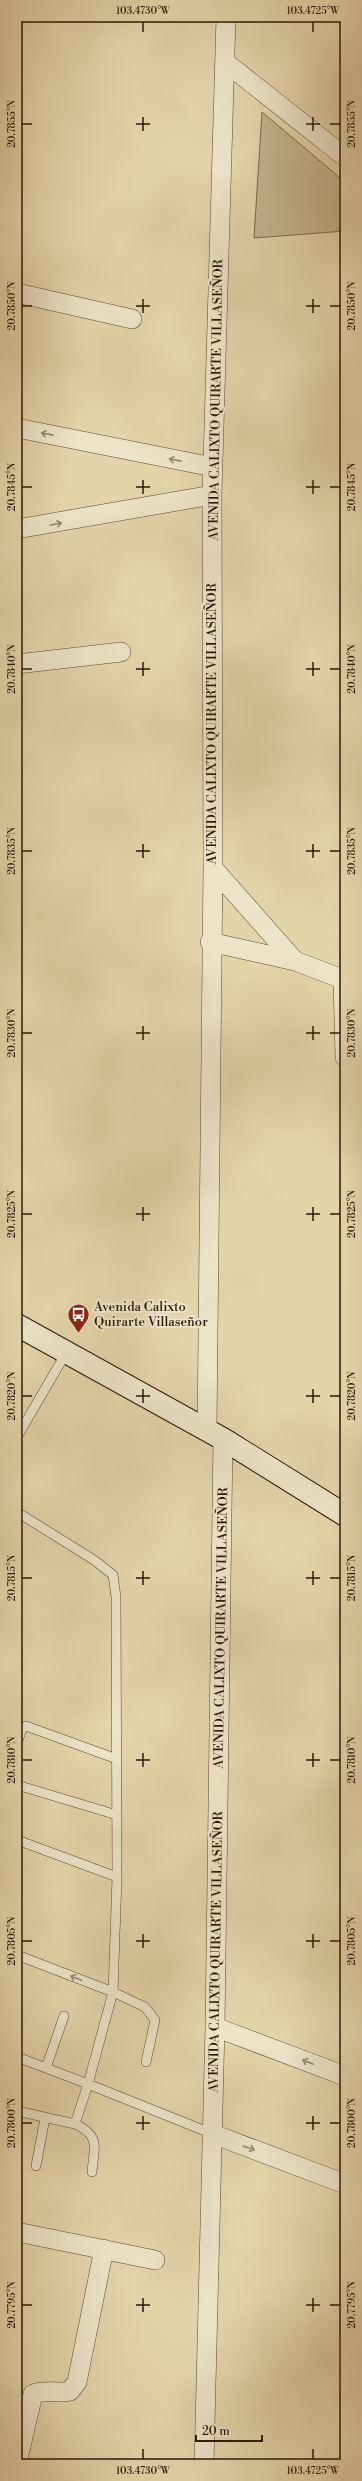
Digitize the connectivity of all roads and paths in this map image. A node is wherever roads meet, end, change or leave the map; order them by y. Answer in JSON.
{"nodes":[{"id":1,"x":226,"y":17,"type":"edge"},
{"id":2,"x":225,"y":62,"type":"junction"},
{"id":3,"x":345,"y":157,"type":"edge"},
{"id":4,"x":17,"y":293,"type":"edge"},
{"id":5,"x":132,"y":319,"type":"dead end"},
{"id":6,"x":17,"y":428,"type":"edge"},
{"id":7,"x":213,"y":467,"type":"junction"},
{"id":8,"x":212,"y":495,"type":"junction"},
{"id":9,"x":17,"y":529,"type":"edge"},
{"id":10,"x":121,"y":652,"type":"dead end"},
{"id":11,"x":17,"y":664,"type":"edge"},
{"id":12,"x":213,"y":868,"type":"junction"},
{"id":13,"x":210,"y":942,"type":"junction"},
{"id":14,"x":295,"y":961,"type":"junction"},
{"id":15,"x":344,"y":980,"type":"edge"},
{"id":16,"x":345,"y":1057,"type":"edge"},
{"id":17,"x":17,"y":1326,"type":"edge"},
{"id":18,"x":66,"y":1353,"type":"junction"},
{"id":19,"x":215,"y":1435,"type":"junction"},
{"id":20,"x":17,"y":1438,"type":"edge"},
{"id":21,"x":17,"y":1512,"type":"edge"},
{"id":22,"x":345,"y":1515,"type":"edge"},
{"id":23,"x":17,"y":1743,"type":"edge"},
{"id":24,"x":117,"y":1759,"type":"junction"},
{"id":25,"x":17,"y":1785,"type":"edge"},
{"id":26,"x":117,"y":1815,"type":"junction"},
{"id":27,"x":17,"y":1840,"type":"edge"},
{"id":28,"x":117,"y":1877,"type":"junction"},
{"id":29,"x":17,"y":1955,"type":"edge"},
{"id":30,"x":113,"y":1992,"type":"junction"},
{"id":31,"x":64,"y":2016,"type":"dead end"},
{"id":32,"x":215,"y":2027,"type":"junction"},
{"id":33,"x":17,"y":2057,"type":"edge"},
{"id":34,"x":146,"y":2062,"type":"dead end"},
{"id":35,"x":46,"y":2068,"type":"junction"},
{"id":36,"x":345,"y":2076,"type":"edge"},
{"id":37,"x":88,"y":2084,"type":"junction"},
{"id":38,"x":17,"y":2111,"type":"edge"},
{"id":39,"x":45,"y":2118,"type":"junction"},
{"id":40,"x":75,"y":2124,"type":"junction"},
{"id":41,"x":213,"y":2134,"type":"junction"},
{"id":42,"x":36,"y":2166,"type":"dead end"},
{"id":43,"x":92,"y":2172,"type":"dead end"},
{"id":44,"x":345,"y":2184,"type":"edge"},
{"id":45,"x":17,"y":2232,"type":"edge"},
{"id":46,"x":104,"y":2250,"type":"junction"},
{"id":47,"x":155,"y":2260,"type":"dead end"},
{"id":48,"x":17,"y":2463,"type":"edge"},
{"id":49,"x":204,"y":2464,"type":"edge"}],
"edges":[{"from":1,"to":2,"type":"street","name":"AVENIDA CALIXTO QUIRARTE VILLASEÑOR"},
{"from":2,"to":3,"type":"street"},
{"from":2,"to":7,"type":"street","name":"AVENIDA CALIXTO QUIRARTE VILLASEÑOR"},
{"from":4,"to":5,"type":"street"},
{"from":7,"to":6,"type":"street","one_way":true},
{"from":7,"to":8,"type":"street","name":"AVENIDA CALIXTO QUIRARTE VILLASEÑOR"},
{"from":9,"to":8,"type":"street","one_way":true},
{"from":8,"to":12,"type":"street","name":"AVENIDA CALIXTO QUIRARTE VILLASEÑOR"},
{"from":10,"to":11,"type":"street"},
{"from":12,"to":13,"type":"street","name":"AVENIDA CALIXTO QUIRARTE VILLASEÑOR"},
{"from":12,"to":14,"type":"street"},
{"from":13,"to":14,"type":"street"},
{"from":13,"to":19,"type":"street","name":"AVENIDA CALIXTO QUIRARTE VILLASEÑOR"},
{"from":14,"to":15,"type":"street"},
{"from":15,"to":16,"type":"street"},
{"from":17,"to":18,"type":"street"},
{"from":18,"to":19,"type":"street"},
{"from":18,"to":20,"type":"lane"},
{"from":19,"to":22,"type":"street"},
{"from":19,"to":32,"type":"street","name":"AVENIDA CALIXTO QUIRARTE VILLASEÑOR"},
{"from":21,"to":24,"type":"lane"},
{"from":23,"to":24,"type":"lane"},
{"from":24,"to":26,"type":"lane"},
{"from":25,"to":26,"type":"lane"},
{"from":26,"to":28,"type":"lane"},
{"from":27,"to":28,"type":"lane"},
{"from":28,"to":30,"type":"lane"},
{"from":30,"to":29,"type":"lane","one_way":true},
{"from":30,"to":34,"type":"lane"},
{"from":30,"to":37,"type":"lane"},
{"from":31,"to":35,"type":"lane"},
{"from":36,"to":32,"type":"street","one_way":true},
{"from":32,"to":41,"type":"street","name":"AVENIDA CALIXTO QUIRARTE VILLASEÑOR"},
{"from":33,"to":35,"type":"lane"},
{"from":35,"to":37,"type":"lane"},
{"from":37,"to":40,"type":"lane"},
{"from":37,"to":41,"type":"lane"},
{"from":38,"to":39,"type":"lane"},
{"from":39,"to":40,"type":"lane"},
{"from":39,"to":42,"type":"lane"},
{"from":40,"to":43,"type":"lane"},
{"from":41,"to":44,"type":"street","one_way":true},
{"from":41,"to":49,"type":"street","name":"AVENIDA CALIXTO QUIRARTE VILLASEÑOR"},
{"from":45,"to":46,"type":"street"},
{"from":46,"to":47,"type":"street"},
{"from":46,"to":48,"type":"street"}]}
